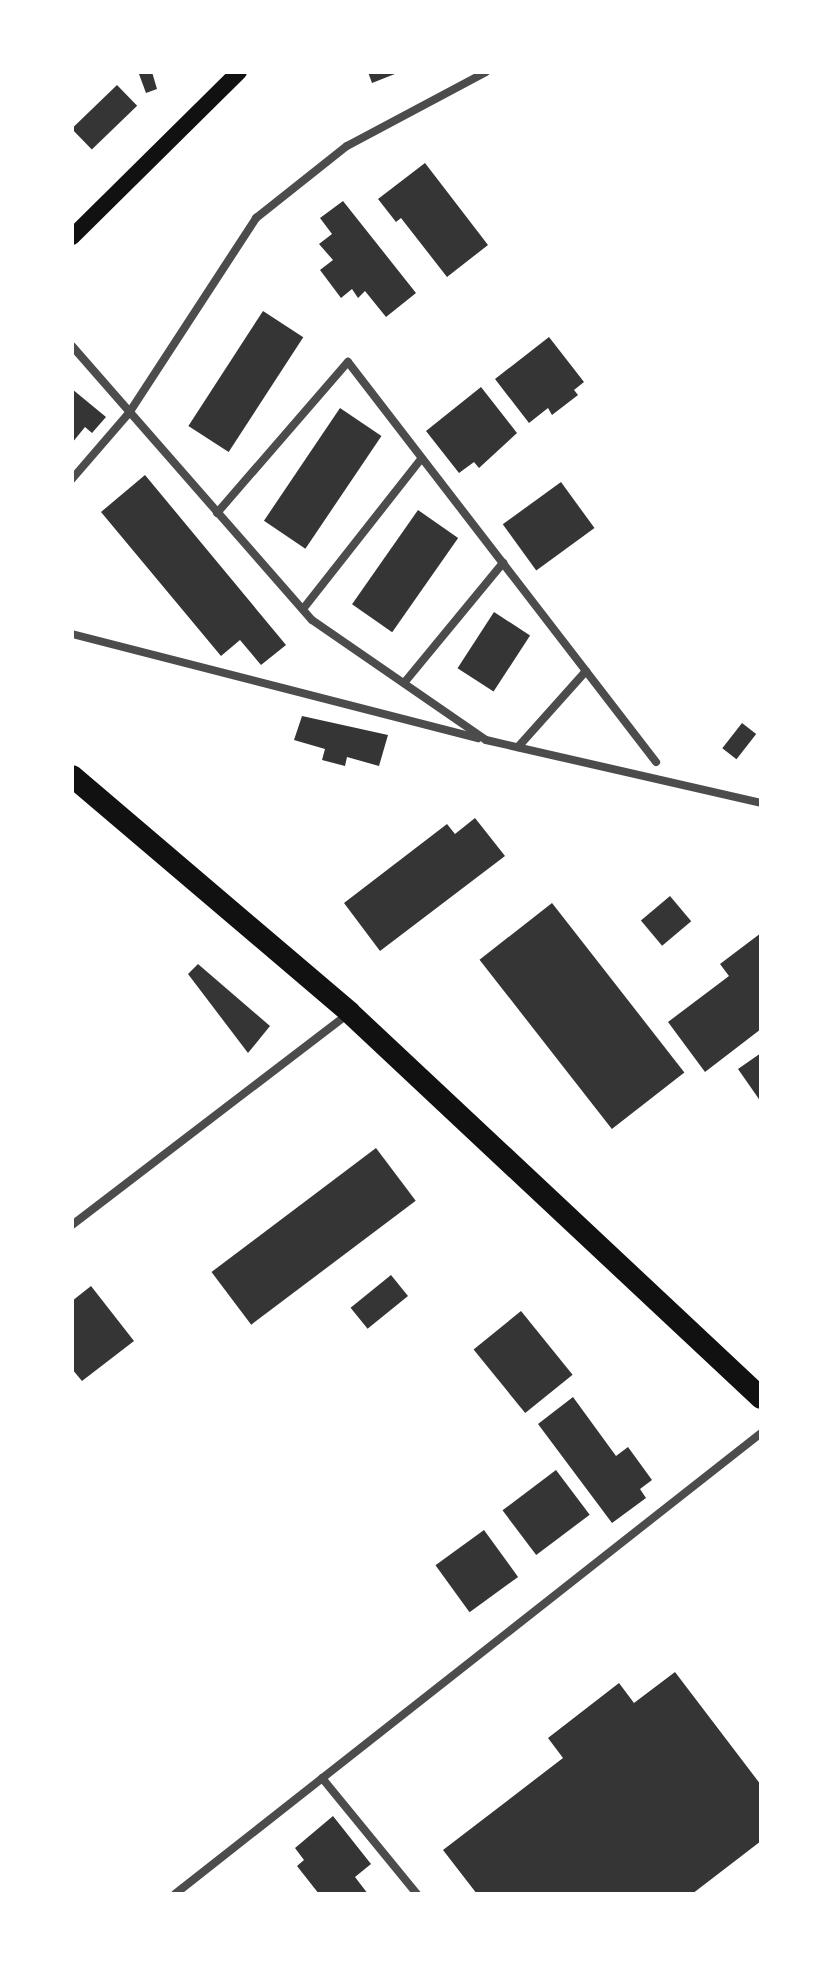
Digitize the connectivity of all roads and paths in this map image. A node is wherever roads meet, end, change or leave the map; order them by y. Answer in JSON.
{"nodes":[{"id":1,"x":239,"y":72,"type":"edge"},
{"id":2,"x":486,"y":72,"type":"edge"},
{"id":3,"x":72,"y":237,"type":"edge"},
{"id":4,"x":72,"y":346,"type":"edge"},
{"id":5,"x":129,"y":413,"type":"junction"},
{"id":6,"x":422,"y":458,"type":"junction"},
{"id":7,"x":72,"y":479,"type":"edge"},
{"id":8,"x":217,"y":513,"type":"junction"},
{"id":9,"x":503,"y":563,"type":"junction"},
{"id":10,"x":303,"y":609,"type":"junction"},
{"id":11,"x":72,"y":634,"type":"edge"},
{"id":12,"x":586,"y":671,"type":"junction"},
{"id":13,"x":404,"y":683,"type":"junction"},
{"id":14,"x":486,"y":740,"type":"junction"},
{"id":15,"x":518,"y":747,"type":"junction"},
{"id":16,"x":656,"y":762,"type":"dead end"},
{"id":17,"x":72,"y":776,"type":"edge"},
{"id":18,"x":761,"y":803,"type":"edge"},
{"id":19,"x":349,"y":1012,"type":"junction"},
{"id":20,"x":72,"y":1225,"type":"edge"},
{"id":21,"x":761,"y":1398,"type":"edge"},
{"id":22,"x":761,"y":1433,"type":"edge"},
{"id":23,"x":322,"y":1778,"type":"junction"},
{"id":24,"x":179,"y":1893,"type":"edge"},
{"id":25,"x":417,"y":1894,"type":"edge"}],
"edges":[{"from":1,"to":3,"type":"main road"},
{"from":2,"to":5,"type":"street"},
{"from":4,"to":5,"type":"street"},
{"from":5,"to":7,"type":"street"},
{"from":5,"to":8,"type":"street"},
{"from":6,"to":8,"type":"street"},
{"from":6,"to":9,"type":"street"},
{"from":6,"to":10,"type":"street"},
{"from":8,"to":10,"type":"street"},
{"from":9,"to":12,"type":"street"},
{"from":9,"to":13,"type":"street"},
{"from":10,"to":13,"type":"street"},
{"from":11,"to":14,"type":"street"},
{"from":12,"to":15,"type":"street"},
{"from":12,"to":16,"type":"street"},
{"from":13,"to":14,"type":"street"},
{"from":14,"to":15,"type":"street"},
{"from":15,"to":18,"type":"street"},
{"from":17,"to":19,"type":"highway"},
{"from":19,"to":20,"type":"street"},
{"from":19,"to":21,"type":"highway"},
{"from":22,"to":23,"type":"street"},
{"from":23,"to":24,"type":"street"},
{"from":23,"to":25,"type":"street"}]}
